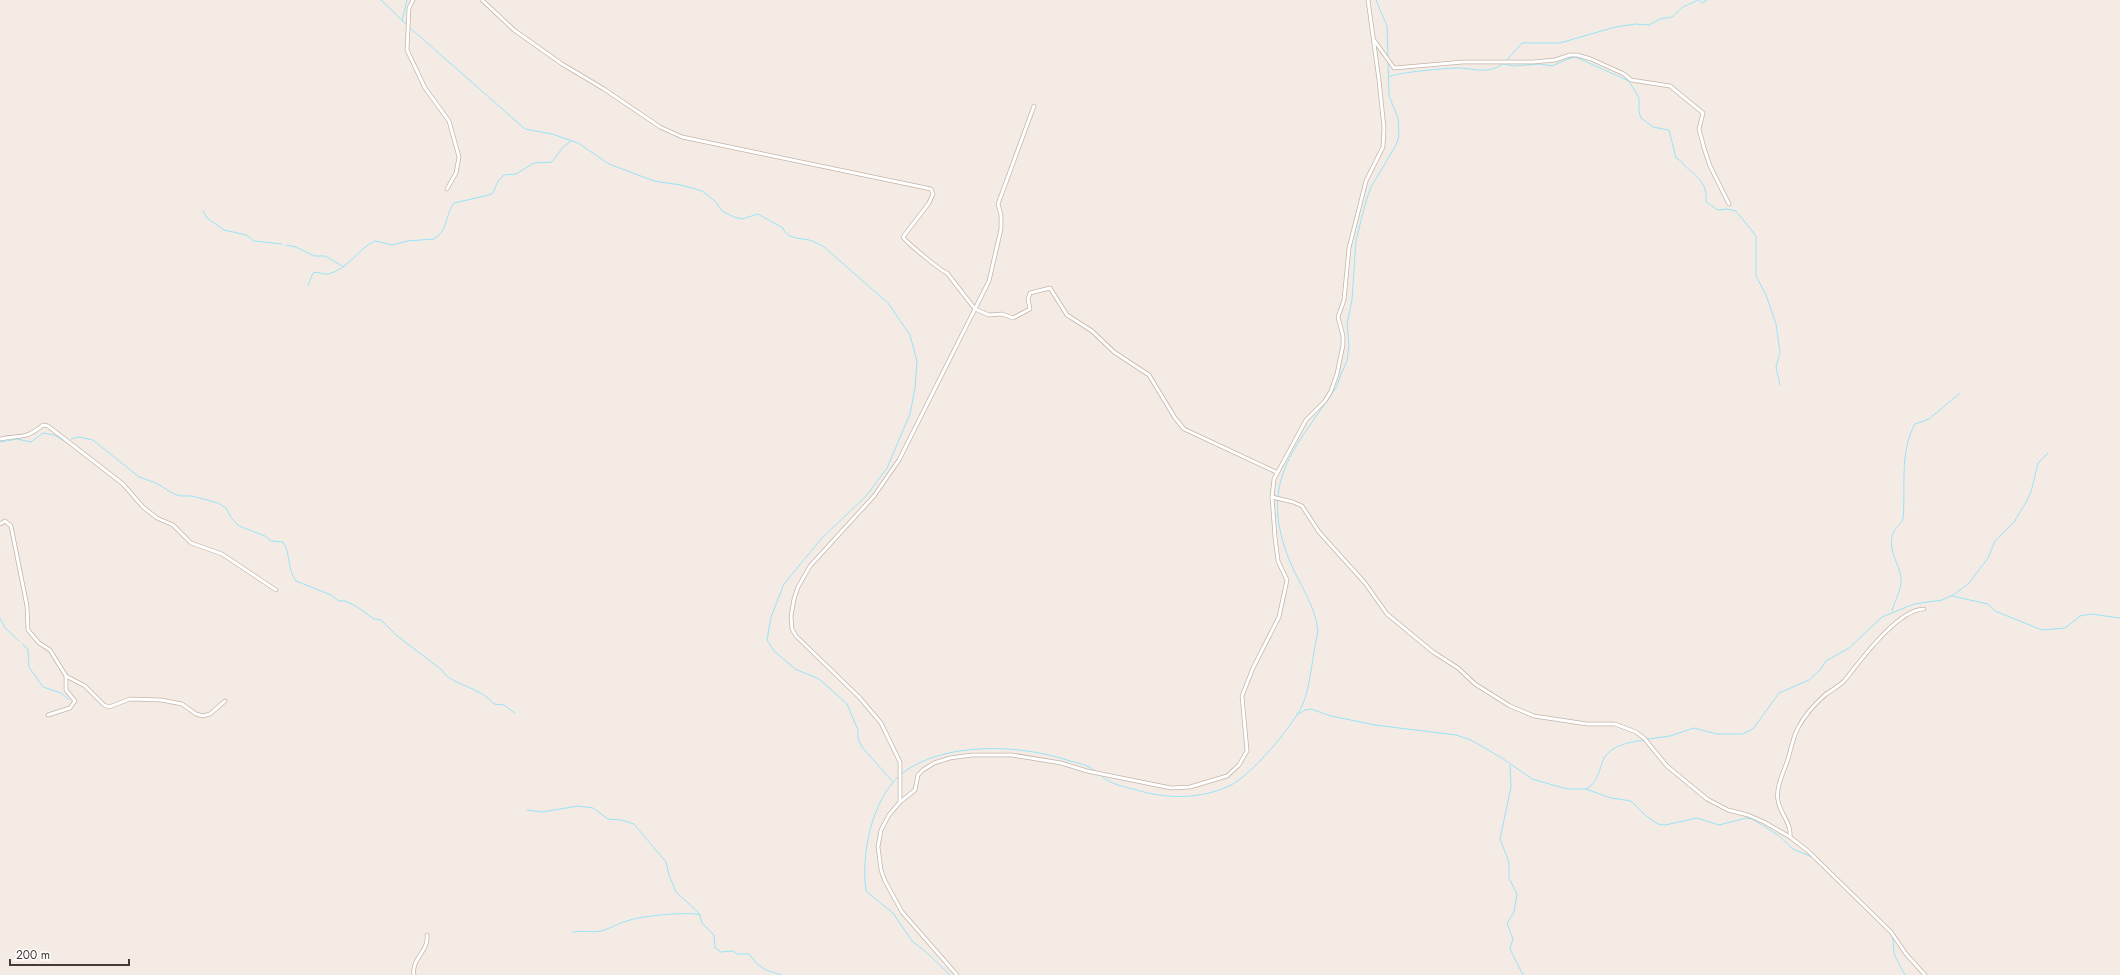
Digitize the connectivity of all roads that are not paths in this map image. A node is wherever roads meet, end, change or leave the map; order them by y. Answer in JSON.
{"nodes":[{"id":1,"x":414,"y":0,"type":"edge"},
{"id":2,"x":482,"y":0,"type":"edge"},
{"id":3,"x":1368,"y":0,"type":"edge"},
{"id":4,"x":1374,"y":40,"type":"junction"},
{"id":5,"x":1034,"y":106,"type":"dead end"},
{"id":6,"x":447,"y":189,"type":"dead end"},
{"id":7,"x":1729,"y":204,"type":"dead end"},
{"id":8,"x":975,"y":309,"type":"junction"},
{"id":9,"x":0,"y":438,"type":"edge"},
{"id":10,"x":1276,"y":472,"type":"junction"},
{"id":11,"x":1272,"y":497,"type":"junction"},
{"id":12,"x":0,"y":524,"type":"edge"},
{"id":13,"x":276,"y":590,"type":"dead end"},
{"id":14,"x":1924,"y":609,"type":"dead end"},
{"id":15,"x":66,"y":676,"type":"junction"},
{"id":16,"x":225,"y":701,"type":"dead end"},
{"id":17,"x":48,"y":715,"type":"dead end"},
{"id":18,"x":900,"y":802,"type":"junction"},
{"id":19,"x":1790,"y":837,"type":"junction"},
{"id":20,"x":427,"y":935,"type":"dead end"},
{"id":21,"x":414,"y":975,"type":"edge"},
{"id":22,"x":957,"y":975,"type":"edge"},
{"id":23,"x":1925,"y":975,"type":"edge"}],
"edges":[{"from":1,"to":6,"type":"street"},
{"from":2,"to":8,"type":"street"},
{"from":3,"to":4,"type":"street"},
{"from":4,"to":7,"type":"street"},
{"from":4,"to":10,"type":"street"},
{"from":5,"to":8,"type":"street"},
{"from":8,"to":10,"type":"street"},
{"from":8,"to":18,"type":"street"},
{"from":9,"to":13,"type":"street"},
{"from":10,"to":11,"type":"street"},
{"from":11,"to":18,"type":"street"},
{"from":11,"to":19,"type":"street"},
{"from":12,"to":15,"type":"street"},
{"from":14,"to":19,"type":"street"},
{"from":15,"to":16,"type":"street"},
{"from":15,"to":17,"type":"street"},
{"from":18,"to":22,"type":"street"},
{"from":19,"to":23,"type":"street"},
{"from":20,"to":21,"type":"street"}]}
